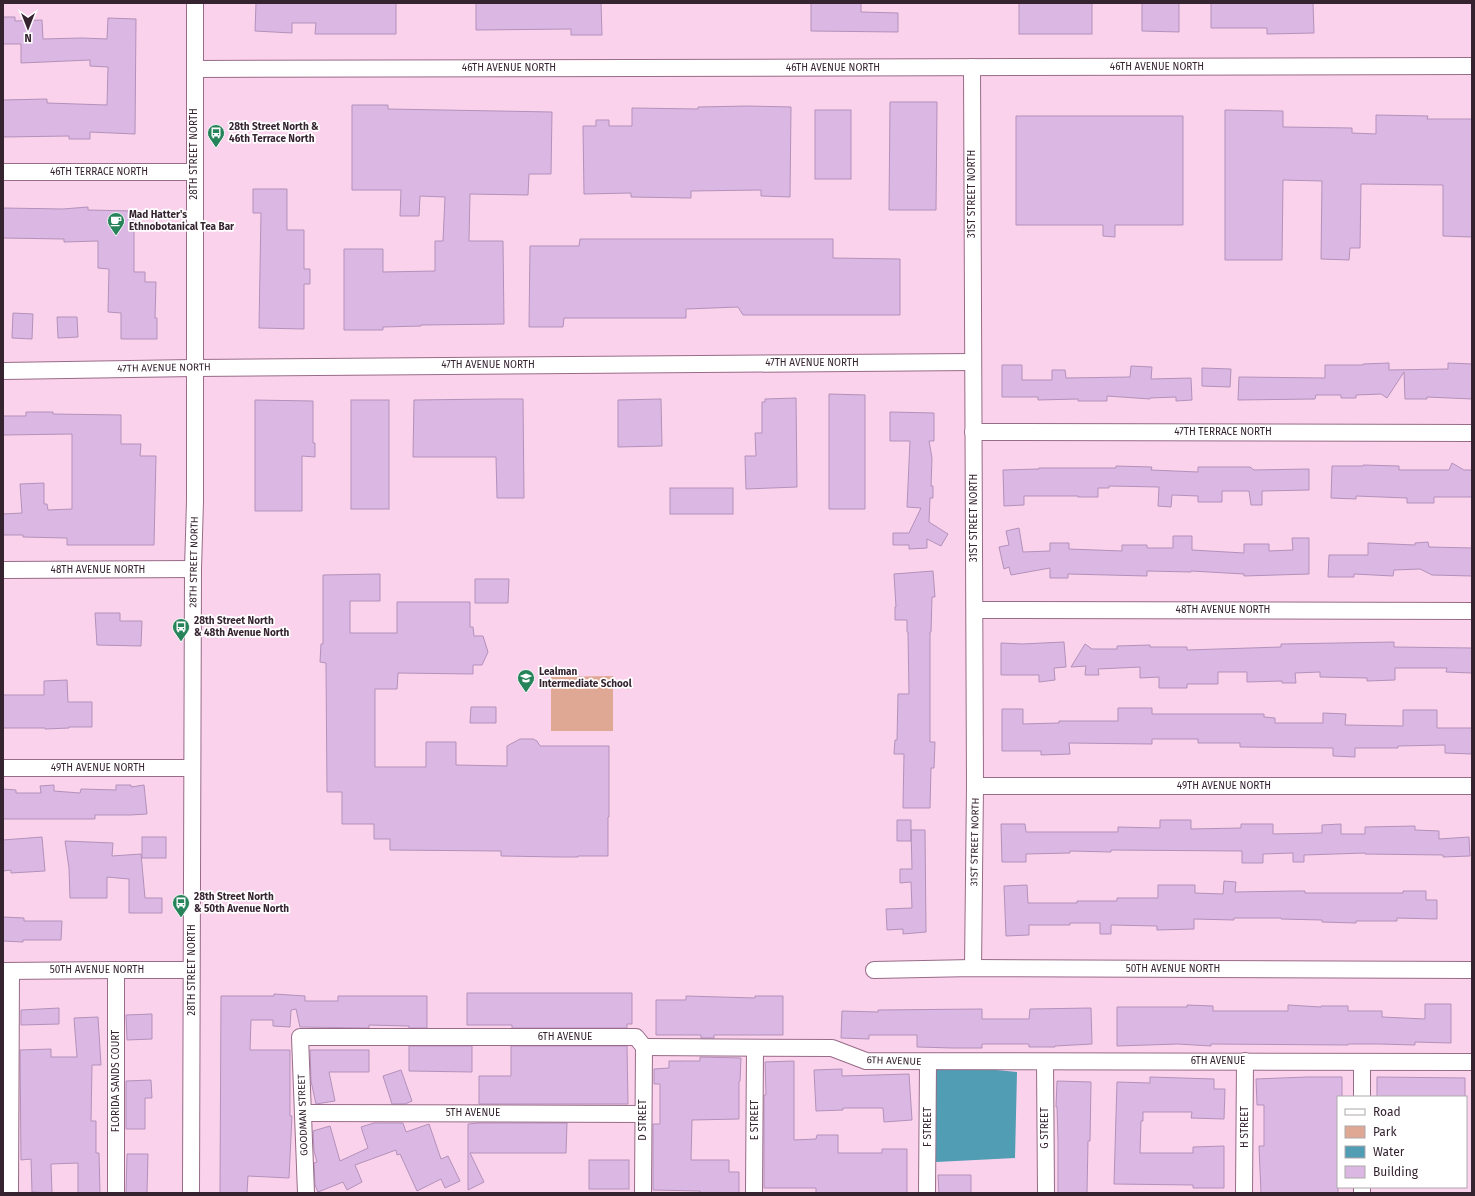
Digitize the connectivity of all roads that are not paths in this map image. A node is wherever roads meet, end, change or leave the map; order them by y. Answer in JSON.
{"nodes":[{"id":1,"x":195,"y":3,"type":"edge"},
{"id":2,"x":1472,"y":66,"type":"edge"},
{"id":3,"x":972,"y":67,"type":"junction"},
{"id":4,"x":195,"y":69,"type":"junction"},
{"id":5,"x":3,"y":172,"type":"edge"},
{"id":6,"x":194,"y":172,"type":"junction"},
{"id":7,"x":973,"y":362,"type":"junction"},
{"id":8,"x":194,"y":368,"type":"junction"},
{"id":9,"x":3,"y":371,"type":"edge"},
{"id":10,"x":974,"y":432,"type":"junction"},
{"id":11,"x":1472,"y":433,"type":"edge"},
{"id":12,"x":193,"y":569,"type":"junction"},
{"id":13,"x":3,"y":570,"type":"edge"},
{"id":14,"x":975,"y":610,"type":"junction"},
{"id":15,"x":1472,"y":611,"type":"edge"},
{"id":16,"x":3,"y":768,"type":"edge"},
{"id":17,"x":192,"y":768,"type":"junction"},
{"id":18,"x":975,"y":786,"type":"junction"},
{"id":19,"x":1472,"y":786,"type":"edge"},
{"id":20,"x":974,"y":968,"type":"junction"},
{"id":21,"x":116,"y":970,"type":"junction"},
{"id":22,"x":192,"y":970,"type":"junction"},
{"id":23,"x":874,"y":970,"type":"dead end"},
{"id":24,"x":1472,"y":970,"type":"edge"},
{"id":25,"x":7,"y":971,"type":"edge"},
{"id":26,"x":300,"y":1037,"type":"joint"},
{"id":27,"x":644,"y":1046,"type":"junction"},
{"id":28,"x":755,"y":1048,"type":"junction"},
{"id":29,"x":1245,"y":1061,"type":"junction"},
{"id":30,"x":928,"y":1062,"type":"junction"},
{"id":31,"x":1045,"y":1062,"type":"junction"},
{"id":32,"x":1362,"y":1062,"type":"junction"},
{"id":33,"x":1472,"y":1062,"type":"edge"},
{"id":34,"x":1362,"y":1096,"type":"edge"},
{"id":35,"x":303,"y":1113,"type":"junction"},
{"id":36,"x":643,"y":1114,"type":"junction"},
{"id":37,"x":10,"y":1193,"type":"edge"},
{"id":38,"x":116,"y":1193,"type":"edge"},
{"id":39,"x":191,"y":1193,"type":"edge"},
{"id":40,"x":306,"y":1193,"type":"edge"},
{"id":41,"x":643,"y":1193,"type":"edge"},
{"id":42,"x":754,"y":1193,"type":"edge"},
{"id":43,"x":927,"y":1193,"type":"edge"},
{"id":44,"x":1046,"y":1193,"type":"edge"},
{"id":45,"x":1244,"y":1193,"type":"edge"}],
"edges":[{"from":1,"to":4,"type":"street","name":"28TH STREET NORTH"},
{"from":2,"to":3,"type":"street","name":"46TH AVENUE NORTH"},
{"from":3,"to":4,"type":"street","name":"46TH AVENUE NORTH"},
{"from":3,"to":7,"type":"street","name":"31ST STREET NORTH"},
{"from":4,"to":6,"type":"street","name":"28TH STREET NORTH"},
{"from":5,"to":6,"type":"street","name":"46TH TERRACE NORTH"},
{"from":6,"to":8,"type":"street","name":"28TH STREET NORTH"},
{"from":7,"to":8,"type":"street","name":"47TH AVENUE NORTH"},
{"from":7,"to":10,"type":"street","name":"31ST STREET NORTH"},
{"from":8,"to":9,"type":"street","name":"47TH AVENUE NORTH"},
{"from":8,"to":12,"type":"street","name":"28TH STREET NORTH"},
{"from":10,"to":11,"type":"street","name":"47TH TERRACE NORTH"},
{"from":10,"to":14,"type":"street","name":"31ST STREET NORTH"},
{"from":12,"to":13,"type":"street","name":"48TH AVENUE NORTH"},
{"from":12,"to":17,"type":"street","name":"28TH STREET NORTH"},
{"from":14,"to":15,"type":"street","name":"48TH AVENUE NORTH"},
{"from":14,"to":18,"type":"street","name":"31ST STREET NORTH"},
{"from":16,"to":17,"type":"street","name":"49TH AVENUE NORTH"},
{"from":17,"to":22,"type":"street","name":"28TH STREET NORTH"},
{"from":18,"to":19,"type":"street","name":"49TH AVENUE NORTH"},
{"from":18,"to":20,"type":"street","name":"31ST STREET NORTH"},
{"from":20,"to":23,"type":"street","name":"50TH AVENUE NORTH"},
{"from":20,"to":24,"type":"street","name":"50TH AVENUE NORTH"},
{"from":21,"to":22,"type":"street","name":"50TH AVENUE NORTH"},
{"from":21,"to":25,"type":"street","name":"50TH AVENUE NORTH"},
{"from":21,"to":38,"type":"street","name":"FLORIDA SANDS COURT"},
{"from":22,"to":39,"type":"street","name":"28TH STREET NORTH"},
{"from":25,"to":37,"type":"street"},
{"from":26,"to":27,"type":"street","name":"6TH AVENUE"},
{"from":26,"to":35,"type":"street","name":"GOODMAN STREET"},
{"from":27,"to":28,"type":"street","name":"6TH AVENUE"},
{"from":27,"to":36,"type":"street","name":"D STREET"},
{"from":28,"to":30,"type":"street","name":"6TH AVENUE"},
{"from":28,"to":42,"type":"street","name":"E STREET"},
{"from":29,"to":31,"type":"street","name":"6TH AVENUE"},
{"from":29,"to":32,"type":"street","name":"6TH AVENUE"},
{"from":29,"to":45,"type":"street","name":"H STREET"},
{"from":30,"to":31,"type":"street","name":"6TH AVENUE"},
{"from":30,"to":43,"type":"street","name":"F STREET"},
{"from":31,"to":44,"type":"street","name":"G STREET"},
{"from":32,"to":33,"type":"street","name":"6TH AVENUE"},
{"from":32,"to":34,"type":"street"},
{"from":35,"to":36,"type":"street","name":"5TH AVENUE"},
{"from":35,"to":40,"type":"street","name":"GOODMAN STREET"},
{"from":36,"to":41,"type":"street","name":"D STREET"}]}
